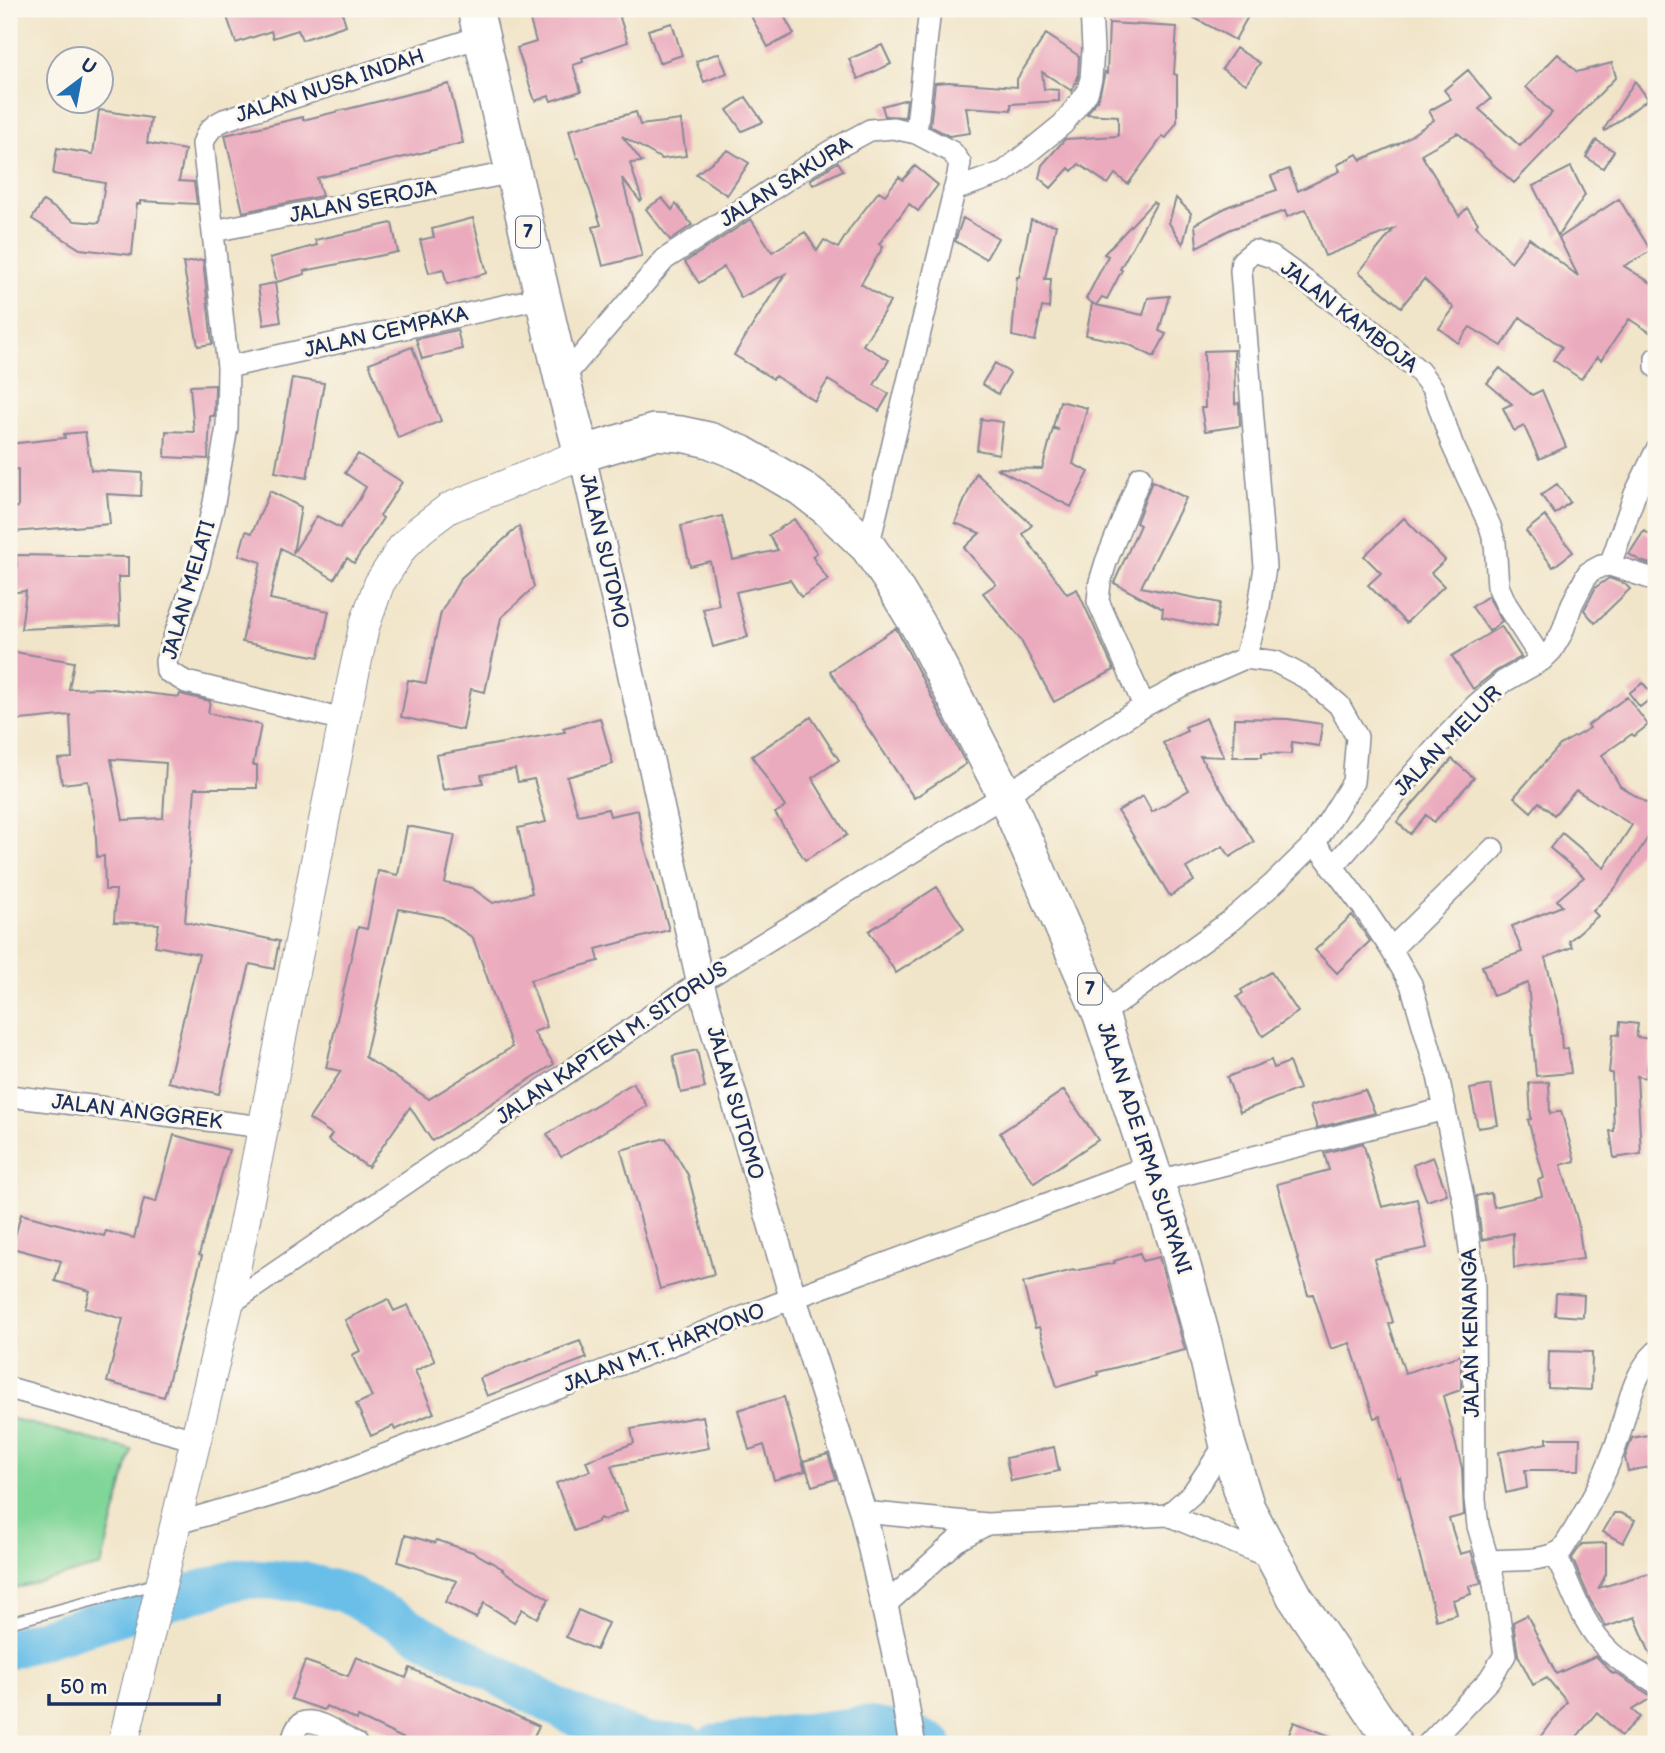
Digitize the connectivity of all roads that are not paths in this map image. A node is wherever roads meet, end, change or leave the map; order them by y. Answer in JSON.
{"nodes":[{"id":1,"x":930,"y":9,"type":"edge"},
{"id":2,"x":1091,"y":9,"type":"edge"},
{"id":3,"x":479,"y":22,"type":"edge"},
{"id":4,"x":916,"y":133,"type":"junction"},
{"id":5,"x":514,"y":172,"type":"junction"},
{"id":6,"x":954,"y":190,"type":"junction"},
{"id":7,"x":213,"y":231,"type":"junction"},
{"id":8,"x":544,"y":297,"type":"junction"},
{"id":9,"x":1656,"y":358,"type":"edge"},
{"id":10,"x":228,"y":367,"type":"junction"},
{"id":11,"x":1656,"y":367,"type":"edge"},
{"id":12,"x":562,"y":379,"type":"junction"},
{"id":13,"x":1656,"y":451,"type":"edge"},
{"id":14,"x":582,"y":454,"type":"junction"},
{"id":15,"x":1140,"y":477,"type":"dead end"},
{"id":16,"x":867,"y":547,"type":"junction"},
{"id":17,"x":1610,"y":565,"type":"junction"},
{"id":18,"x":1656,"y":580,"type":"edge"},
{"id":19,"x":1245,"y":658,"type":"junction"},
{"id":20,"x":1542,"y":660,"type":"junction"},
{"id":21,"x":1144,"y":706,"type":"junction"},
{"id":22,"x":344,"y":720,"type":"junction"},
{"id":23,"x":1005,"y":795,"type":"junction"},
{"id":24,"x":1315,"y":843,"type":"junction"},
{"id":25,"x":1493,"y":849,"type":"dead end"},
{"id":26,"x":1332,"y":868,"type":"junction"},
{"id":27,"x":1391,"y":949,"type":"junction"},
{"id":28,"x":700,"y":982,"type":"junction"},
{"id":29,"x":1101,"y":1016,"type":"junction"},
{"id":30,"x":9,"y":1096,"type":"edge"},
{"id":31,"x":1445,"y":1110,"type":"junction"},
{"id":32,"x":264,"y":1127,"type":"junction"},
{"id":33,"x":1155,"y":1173,"type":"junction"},
{"id":34,"x":793,"y":1298,"type":"junction"},
{"id":35,"x":228,"y":1305,"type":"junction"},
{"id":36,"x":1656,"y":1352,"type":"edge"},
{"id":37,"x":9,"y":1388,"type":"edge"},
{"id":38,"x":195,"y":1440,"type":"junction"},
{"id":39,"x":1227,"y":1442,"type":"junction"},
{"id":40,"x":863,"y":1512,"type":"junction"},
{"id":41,"x":1168,"y":1515,"type":"junction"},
{"id":42,"x":175,"y":1524,"type":"junction"},
{"id":43,"x":987,"y":1524,"type":"junction"},
{"id":44,"x":1556,"y":1555,"type":"junction"},
{"id":45,"x":1274,"y":1559,"type":"junction"},
{"id":46,"x":1488,"y":1561,"type":"junction"},
{"id":47,"x":161,"y":1590,"type":"junction"},
{"id":48,"x":884,"y":1606,"type":"junction"},
{"id":49,"x":9,"y":1623,"type":"edge"},
{"id":50,"x":1656,"y":1683,"type":"edge"},
{"id":51,"x":911,"y":1735,"type":"edge"},
{"id":52,"x":124,"y":1737,"type":"edge"},
{"id":53,"x":292,"y":1744,"type":"edge"},
{"id":54,"x":356,"y":1744,"type":"edge"},
{"id":55,"x":1394,"y":1744,"type":"edge"},
{"id":56,"x":1428,"y":1744,"type":"edge"}],
"edges":[{"from":1,"to":4,"type":"street"},
{"from":2,"to":6,"type":"street"},
{"from":3,"to":5,"type":"highway","number":"7"},
{"from":3,"to":7,"type":"street","name":"JALAN NUSA INDAH"},
{"from":4,"to":6,"type":"street","name":"JALAN SAKURA"},
{"from":4,"to":12,"type":"street","name":"JALAN SAKURA"},
{"from":5,"to":7,"type":"street","name":"JALAN SEROJA"},
{"from":5,"to":8,"type":"highway","number":"7"},
{"from":6,"to":16,"type":"street","name":"JALAN SAKURA"},
{"from":7,"to":10,"type":"street","name":"JALAN NUSA INDAH"},
{"from":8,"to":10,"type":"street","name":"JALAN CEMPAKA"},
{"from":8,"to":12,"type":"highway","number":"7"},
{"from":9,"to":11,"type":"street"},
{"from":10,"to":22,"type":"street","name":"JALAN MELATI"},
{"from":12,"to":14,"type":"highway","number":"7"},
{"from":13,"to":17,"type":"street"},
{"from":14,"to":16,"type":"highway","name":"JALAN ADE IRMA SURYANI","number":"7"},
{"from":14,"to":22,"type":"main road"},
{"from":14,"to":28,"type":"street","name":"JALAN SUTOMO"},
{"from":15,"to":21,"type":"street"},
{"from":16,"to":23,"type":"highway","name":"JALAN ADE IRMA SURYANI","number":"7"},
{"from":17,"to":18,"type":"street"},
{"from":17,"to":20,"type":"street","name":"JALAN MELUR"},
{"from":19,"to":20,"type":"street","name":"JALAN KAMBOJA"},
{"from":19,"to":21,"type":"street","name":"JALAN KAPTEN M. SITORUS"},
{"from":19,"to":24,"type":"street"},
{"from":20,"to":26,"type":"street","name":"JALAN MELUR"},
{"from":21,"to":23,"type":"street","name":"JALAN KAPTEN M. SITORUS"},
{"from":22,"to":32,"type":"main road"},
{"from":23,"to":28,"type":"street","name":"JALAN KAPTEN M. SITORUS"},
{"from":23,"to":29,"type":"highway","name":"JALAN ADE IRMA SURYANI","number":"7"},
{"from":24,"to":26,"type":"street","name":"JALAN KENANGA"},
{"from":24,"to":29,"type":"street"},
{"from":25,"to":27,"type":"street"},
{"from":26,"to":27,"type":"street","name":"JALAN KENANGA"},
{"from":27,"to":31,"type":"street","name":"JALAN KENANGA"},
{"from":28,"to":34,"type":"street","name":"JALAN SUTOMO"},
{"from":28,"to":35,"type":"street","name":"JALAN KAPTEN M. SITORUS"},
{"from":29,"to":33,"type":"highway","name":"JALAN ADE IRMA SURYANI","number":"7"},
{"from":30,"to":32,"type":"street","name":"JALAN ANGGREK"},
{"from":31,"to":33,"type":"street","name":"JALAN M.T. HARYONO"},
{"from":31,"to":46,"type":"street","name":"JALAN KENANGA"},
{"from":32,"to":35,"type":"main road"},
{"from":33,"to":34,"type":"street","name":"JALAN M.T. HARYONO"},
{"from":33,"to":39,"type":"highway","name":"JALAN ADE IRMA SURYANI","number":"7"},
{"from":34,"to":40,"type":"street","name":"JALAN SUTOMO"},
{"from":34,"to":42,"type":"street","name":"JALAN M.T. HARYONO"},
{"from":35,"to":38,"type":"main road"},
{"from":36,"to":44,"type":"street"},
{"from":37,"to":38,"type":"street"},
{"from":38,"to":42,"type":"main road"},
{"from":39,"to":41,"type":"street"},
{"from":39,"to":45,"type":"highway","name":"JALAN ADE IRMA SURYANI","number":"7"},
{"from":40,"to":43,"type":"street"},
{"from":40,"to":48,"type":"street","name":"JALAN SUTOMO"},
{"from":41,"to":43,"type":"street"},
{"from":41,"to":45,"type":"street"},
{"from":42,"to":47,"type":"main road"},
{"from":43,"to":48,"type":"street"},
{"from":44,"to":46,"type":"street"},
{"from":44,"to":50,"type":"street"},
{"from":45,"to":55,"type":"highway","name":"JALAN ADE IRMA SURYANI","number":"7"},
{"from":46,"to":56,"type":"street","name":"JALAN KENANGA"},
{"from":47,"to":49,"type":"lane"},
{"from":47,"to":52,"type":"main road"},
{"from":48,"to":51,"type":"street","name":"JALAN SUTOMO"},
{"from":53,"to":54,"type":"street"}]}
